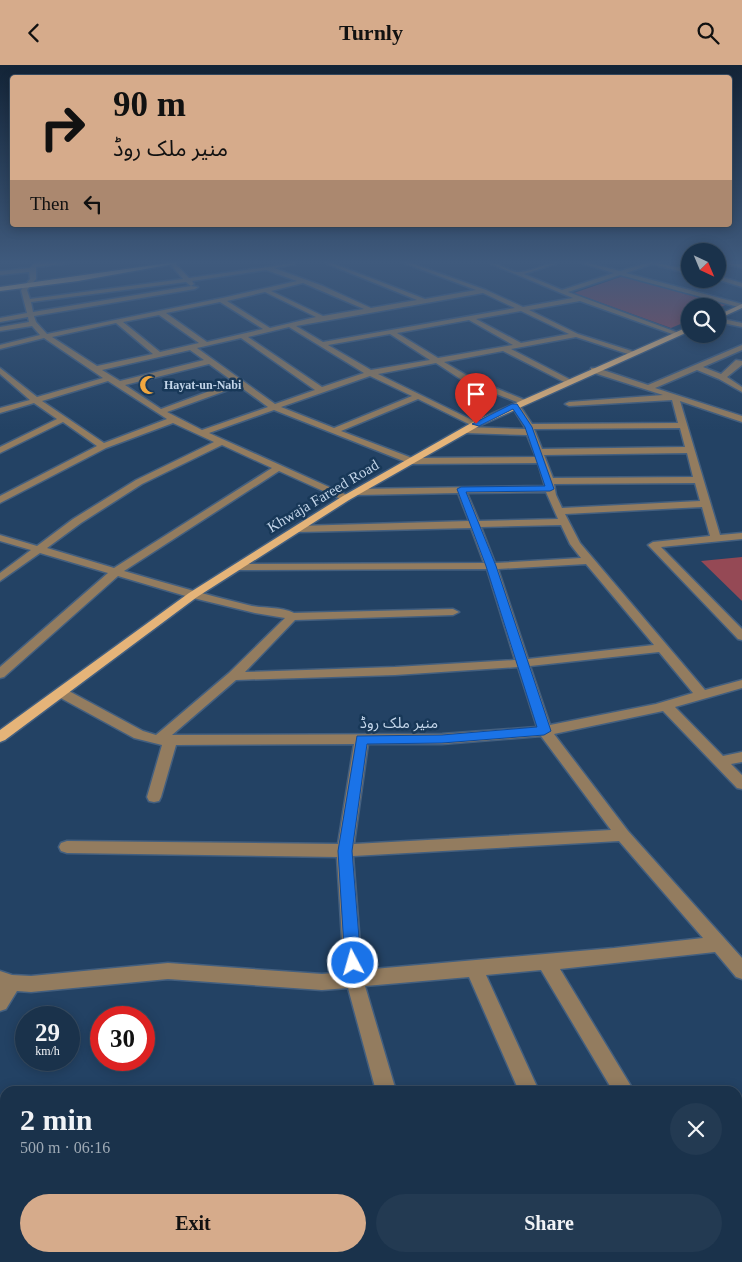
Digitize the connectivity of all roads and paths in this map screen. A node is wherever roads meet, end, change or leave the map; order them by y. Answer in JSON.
{"nodes":[{"id":1,"x":31,"y":319,"type":"edge"},
{"id":2,"x":133,"y":319,"type":"edge"},
{"id":3,"x":169,"y":319,"type":"edge"},
{"id":4,"x":251,"y":319,"type":"edge"},
{"id":5,"x":318,"y":319,"type":"edge"},
{"id":6,"x":464,"y":319,"type":"edge"},
{"id":7,"x":471,"y":319,"type":"edge"},
{"id":8,"x":542,"y":319,"type":"edge"},
{"id":9,"x":637,"y":319,"type":"edge"},
{"id":10,"x":726,"y":321,"type":"edge"},
{"id":11,"x":118,"y":322,"type":"junction"},
{"id":12,"x":33,"y":323,"type":"junction"},
{"id":13,"x":290,"y":325,"type":"junction"},
{"id":14,"x":742,"y":325,"type":"edge"},
{"id":15,"x":0,"y":329,"type":"edge"},
{"id":16,"x":268,"y":329,"type":"junction"},
{"id":17,"x":681,"y":331,"type":"edge"},
{"id":18,"x":391,"y":332,"type":"junction"},
{"id":19,"x":677,"y":333,"type":"junction"},
{"id":20,"x":44,"y":335,"type":"junction"},
{"id":21,"x":242,"y":335,"type":"junction"},
{"id":22,"x":576,"y":335,"type":"junction"},
{"id":23,"x":205,"y":344,"type":"junction"},
{"id":24,"x":322,"y":344,"type":"junction"},
{"id":25,"x":519,"y":345,"type":"junction"},
{"id":26,"x":0,"y":347,"type":"edge"},
{"id":27,"x":191,"y":347,"type":"junction"},
{"id":28,"x":742,"y":347,"type":"edge"},
{"id":29,"x":504,"y":348,"type":"junction"},
{"id":30,"x":634,"y":353,"type":"junction"},
{"id":31,"x":158,"y":354,"type":"junction"},
{"id":32,"x":434,"y":360,"type":"junction"},
{"id":33,"x":210,"y":361,"type":"junction"},
{"id":34,"x":742,"y":363,"type":"edge"},
{"id":35,"x":698,"y":367,"type":"junction"},
{"id":36,"x":95,"y":369,"type":"junction"},
{"id":37,"x":0,"y":370,"type":"edge"},
{"id":38,"x":594,"y":370,"type":"junction"},
{"id":39,"x":370,"y":373,"type":"junction"},
{"id":40,"x":722,"y":377,"type":"junction"},
{"id":41,"x":110,"y":378,"type":"junction"},
{"id":42,"x":568,"y":382,"type":"junction"},
{"id":43,"x":742,"y":382,"type":"edge"},
{"id":44,"x":240,"y":383,"type":"junction"},
{"id":45,"x":119,"y":384,"type":"junction"},
{"id":46,"x":648,"y":388,"type":"junction"},
{"id":47,"x":321,"y":390,"type":"junction"},
{"id":48,"x":742,"y":390,"type":"edge"},
{"id":49,"x":417,"y":397,"type":"junction"},
{"id":50,"x":675,"y":397,"type":"junction"},
{"id":51,"x":35,"y":400,"type":"junction"},
{"id":52,"x":518,"y":404,"type":"junction"},
{"id":53,"x":569,"y":405,"type":"dead end"},
{"id":54,"x":273,"y":407,"type":"junction"},
{"id":55,"x":0,"y":411,"type":"edge"},
{"id":56,"x":160,"y":412,"type":"junction"},
{"id":57,"x":63,"y":419,"type":"junction"},
{"id":58,"x":742,"y":419,"type":"edge"},
{"id":59,"x":173,"y":420,"type":"junction"},
{"id":60,"x":476,"y":424,"type":"junction"},
{"id":61,"x":683,"y":425,"type":"junction"},
{"id":62,"x":529,"y":429,"type":"junction"},
{"id":63,"x":466,"y":430,"type":"junction"},
{"id":64,"x":332,"y":431,"type":"junction"},
{"id":65,"x":202,"y":433,"type":"junction"},
{"id":66,"x":221,"y":441,"type":"junction"},
{"id":67,"x":104,"y":446,"type":"junction"},
{"id":68,"x":0,"y":450,"type":"edge"},
{"id":69,"x":690,"y":451,"type":"junction"},
{"id":70,"x":539,"y":456,"type":"junction"},
{"id":71,"x":411,"y":461,"type":"junction"},
{"id":72,"x":278,"y":467,"type":"junction"},
{"id":73,"x":699,"y":480,"type":"junction"},
{"id":74,"x":549,"y":485,"type":"junction"},
{"id":75,"x":461,"y":489,"type":"junction"},
{"id":76,"x":357,"y":492,"type":"junction"},
{"id":77,"x":346,"y":498,"type":"junction"},
{"id":78,"x":0,"y":500,"type":"edge"},
{"id":79,"x":706,"y":504,"type":"junction"},
{"id":80,"x":559,"y":511,"type":"junction"},
{"id":81,"x":564,"y":522,"type":"junction"},
{"id":82,"x":474,"y":525,"type":"junction"},
{"id":83,"x":298,"y":529,"type":"junction"},
{"id":84,"x":742,"y":536,"type":"edge"},
{"id":85,"x":0,"y":538,"type":"edge"},
{"id":86,"x":716,"y":539,"type":"junction"},
{"id":87,"x":38,"y":549,"type":"junction"},
{"id":88,"x":591,"y":561,"type":"junction"},
{"id":89,"x":491,"y":566,"type":"junction"},
{"id":90,"x":236,"y":567,"type":"junction"},
{"id":91,"x":117,"y":571,"type":"junction"},
{"id":92,"x":0,"y":577,"type":"edge"},
{"id":93,"x":193,"y":595,"type":"junction"},
{"id":94,"x":453,"y":612,"type":"dead end"},
{"id":95,"x":292,"y":617,"type":"junction"},
{"id":96,"x":742,"y":636,"type":"edge"},
{"id":97,"x":663,"y":648,"type":"junction"},
{"id":98,"x":522,"y":663,"type":"junction"},
{"id":99,"x":0,"y":674,"type":"edge"},
{"id":100,"x":233,"y":676,"type":"junction"},
{"id":101,"x":742,"y":684,"type":"edge"},
{"id":102,"x":62,"y":693,"type":"junction"},
{"id":103,"x":702,"y":695,"type":"junction"},
{"id":104,"x":666,"y":705,"type":"junction"},
{"id":105,"x":544,"y":731,"type":"junction"},
{"id":106,"x":0,"y":737,"type":"edge"},
{"id":107,"x":362,"y":739,"type":"junction"},
{"id":108,"x":164,"y":741,"type":"junction"},
{"id":109,"x":742,"y":757,"type":"edge"},
{"id":110,"x":720,"y":762,"type":"junction"},
{"id":111,"x":742,"y":784,"type":"edge"},
{"id":112,"x":154,"y":797,"type":"dead end"},
{"id":113,"x":622,"y":835,"type":"junction"},
{"id":114,"x":67,"y":847,"type":"dead end"},
{"id":115,"x":345,"y":851,"type":"junction"},
{"id":116,"x":718,"y":943,"type":"junction"},
{"id":117,"x":546,"y":961,"type":"junction"},
{"id":118,"x":474,"y":968,"type":"junction"},
{"id":119,"x":742,"y":971,"type":"edge"},
{"id":120,"x":354,"y":979,"type":"junction"},
{"id":121,"x":6,"y":981,"type":"edge"},
{"id":122,"x":0,"y":1003,"type":"edge"},
{"id":123,"x":385,"y":1086,"type":"edge"},
{"id":124,"x":527,"y":1086,"type":"edge"},
{"id":125,"x":621,"y":1086,"type":"edge"}],
"edges":[{"from":1,"to":12,"type":"street"},
{"from":2,"to":11,"type":"street"},
{"from":3,"to":23,"type":"street"},
{"from":4,"to":16,"type":"street"},
{"from":5,"to":13,"type":"street"},
{"from":6,"to":18,"type":"street"},
{"from":7,"to":25,"type":"street"},
{"from":8,"to":22,"type":"street"},
{"from":9,"to":19,"type":"street"},
{"from":10,"to":14,"type":"street"},
{"from":11,"to":20,"type":"street"},
{"from":11,"to":31,"type":"street"},
{"from":12,"to":15,"type":"street"},
{"from":12,"to":20,"type":"street"},
{"from":13,"to":16,"type":"street"},
{"from":13,"to":24,"type":"street"},
{"from":16,"to":21,"type":"street"},
{"from":17,"to":19,"type":"main road","name":"Khwaja Fareed Road"},
{"from":18,"to":24,"type":"street"},
{"from":18,"to":32,"type":"street"},
{"from":19,"to":30,"type":"main road","name":"Khwaja Fareed Road"},
{"from":20,"to":26,"type":"street"},
{"from":20,"to":36,"type":"street"},
{"from":21,"to":23,"type":"street"},
{"from":21,"to":47,"type":"street"},
{"from":22,"to":25,"type":"street"},
{"from":22,"to":30,"type":"street"},
{"from":23,"to":27,"type":"street"},
{"from":24,"to":39,"type":"street"},
{"from":25,"to":29,"type":"street"},
{"from":27,"to":31,"type":"street"},
{"from":27,"to":33,"type":"street"},
{"from":28,"to":35,"type":"street"},
{"from":29,"to":32,"type":"street"},
{"from":29,"to":42,"type":"street"},
{"from":30,"to":38,"type":"main road","name":"Khwaja Fareed Road"},
{"from":31,"to":36,"type":"street"},
{"from":32,"to":39,"type":"street"},
{"from":32,"to":52,"type":"street"},
{"from":33,"to":44,"type":"street"},
{"from":33,"to":45,"type":"street"},
{"from":34,"to":40,"type":"street"},
{"from":35,"to":40,"type":"street"},
{"from":35,"to":46,"type":"street"},
{"from":36,"to":41,"type":"street"},
{"from":37,"to":51,"type":"street"},
{"from":38,"to":42,"type":"main road","name":"Khwaja Fareed Road"},
{"from":38,"to":46,"type":"street"},
{"from":39,"to":47,"type":"street"},
{"from":39,"to":49,"type":"street"},
{"from":40,"to":43,"type":"street"},
{"from":40,"to":48,"type":"street"},
{"from":41,"to":45,"type":"street"},
{"from":41,"to":51,"type":"street"},
{"from":42,"to":52,"type":"main road","name":"Khwaja Fareed Road"},
{"from":44,"to":54,"type":"street"},
{"from":44,"to":56,"type":"street"},
{"from":45,"to":56,"type":"street"},
{"from":46,"to":50,"type":"street"},
{"from":47,"to":54,"type":"street"},
{"from":49,"to":60,"type":"street"},
{"from":49,"to":64,"type":"street"},
{"from":50,"to":53,"type":"street"},
{"from":50,"to":58,"type":"street"},
{"from":50,"to":61,"type":"street"},
{"from":51,"to":55,"type":"street"},
{"from":51,"to":57,"type":"street"},
{"from":52,"to":60,"type":"main road","name":"Khwaja Fareed Road"},
{"from":52,"to":62,"type":"street"},
{"from":54,"to":64,"type":"street"},
{"from":54,"to":65,"type":"street"},
{"from":56,"to":59,"type":"street"},
{"from":57,"to":67,"type":"street"},
{"from":57,"to":68,"type":"street"},
{"from":59,"to":65,"type":"street"},
{"from":59,"to":67,"type":"street"},
{"from":60,"to":63,"type":"main road","name":"Khwaja Fareed Road"},
{"from":61,"to":62,"type":"street"},
{"from":61,"to":69,"type":"street"},
{"from":62,"to":63,"type":"street"},
{"from":62,"to":70,"type":"street"},
{"from":63,"to":71,"type":"main road","name":"Khwaja Fareed Road"},
{"from":64,"to":71,"type":"street"},
{"from":65,"to":66,"type":"street"},
{"from":66,"to":72,"type":"street"},
{"from":66,"to":87,"type":"street"},
{"from":67,"to":78,"type":"street"},
{"from":69,"to":70,"type":"street"},
{"from":69,"to":73,"type":"street"},
{"from":70,"to":71,"type":"street"},
{"from":70,"to":74,"type":"street"},
{"from":71,"to":76,"type":"main road","name":"Khwaja Fareed Road"},
{"from":72,"to":77,"type":"street"},
{"from":72,"to":91,"type":"street"},
{"from":73,"to":74,"type":"street"},
{"from":73,"to":79,"type":"street"},
{"from":74,"to":75,"type":"street"},
{"from":74,"to":80,"type":"street"},
{"from":75,"to":76,"type":"street"},
{"from":75,"to":82,"type":"street"},
{"from":76,"to":77,"type":"main road","name":"Khwaja Fareed Road"},
{"from":77,"to":83,"type":"main road","name":"Khwaja Fareed Road"},
{"from":79,"to":80,"type":"street"},
{"from":79,"to":86,"type":"street"},
{"from":80,"to":81,"type":"street"},
{"from":81,"to":82,"type":"street"},
{"from":81,"to":88,"type":"street"},
{"from":82,"to":83,"type":"street"},
{"from":82,"to":89,"type":"street"},
{"from":83,"to":90,"type":"main road","name":"Khwaja Fareed Road"},
{"from":84,"to":86,"type":"street"},
{"from":85,"to":87,"type":"street"},
{"from":86,"to":96,"type":"street"},
{"from":87,"to":91,"type":"street"},
{"from":87,"to":92,"type":"street"},
{"from":88,"to":89,"type":"street"},
{"from":88,"to":97,"type":"street"},
{"from":89,"to":90,"type":"street"},
{"from":89,"to":98,"type":"street"},
{"from":90,"to":93,"type":"main road","name":"Khwaja Fareed Road"},
{"from":91,"to":93,"type":"street"},
{"from":91,"to":99,"type":"street"},
{"from":93,"to":95,"type":"street"},
{"from":93,"to":102,"type":"main road","name":"Khwaja Fareed Road"},
{"from":94,"to":95,"type":"street"},
{"from":95,"to":100,"type":"street"},
{"from":97,"to":98,"type":"street"},
{"from":97,"to":103,"type":"street"},
{"from":98,"to":100,"type":"street"},
{"from":98,"to":105,"type":"street"},
{"from":100,"to":108,"type":"street"},
{"from":101,"to":103,"type":"street","name":"منیر ملک روڈ"},
{"from":102,"to":106,"type":"main road","name":"Khwaja Fareed Road"},
{"from":102,"to":108,"type":"street","name":"منیر ملک روڈ"},
{"from":103,"to":104,"type":"street","name":"منیر ملک روڈ"},
{"from":104,"to":105,"type":"street","name":"منیر ملک روڈ"},
{"from":104,"to":110,"type":"street"},
{"from":105,"to":107,"type":"street","name":"منیر ملک روڈ"},
{"from":105,"to":113,"type":"street"},
{"from":107,"to":108,"type":"street","name":"منیر ملک روڈ"},
{"from":107,"to":115,"type":"street"},
{"from":108,"to":112,"type":"street"},
{"from":109,"to":110,"type":"street"},
{"from":110,"to":111,"type":"street"},
{"from":113,"to":115,"type":"street"},
{"from":113,"to":116,"type":"street"},
{"from":114,"to":115,"type":"street"},
{"from":115,"to":120,"type":"street"},
{"from":116,"to":117,"type":"street"},
{"from":116,"to":119,"type":"street"},
{"from":117,"to":118,"type":"street"},
{"from":117,"to":125,"type":"street"},
{"from":118,"to":120,"type":"street"},
{"from":118,"to":124,"type":"street"},
{"from":120,"to":121,"type":"street"},
{"from":120,"to":123,"type":"street"},
{"from":121,"to":122,"type":"street"}]}
